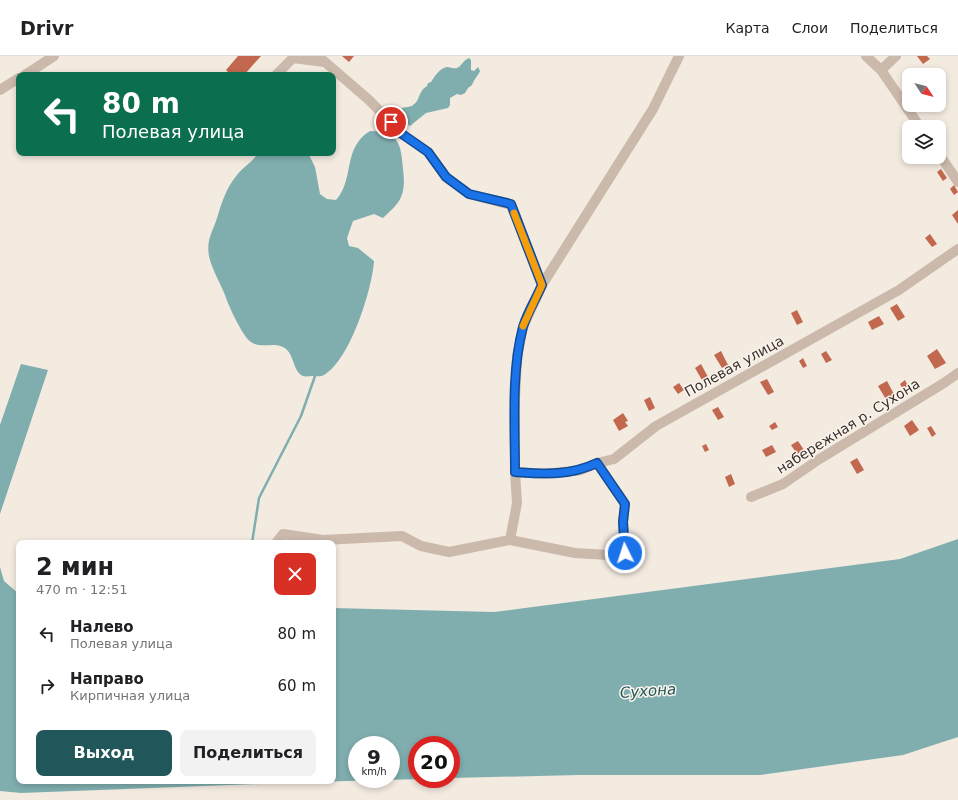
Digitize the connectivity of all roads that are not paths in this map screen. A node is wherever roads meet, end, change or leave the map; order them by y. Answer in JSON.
{"nodes":[{"id":1,"x":54,"y":56,"type":"edge"},
{"id":2,"x":679,"y":56,"type":"edge"},
{"id":3,"x":866,"y":56,"type":"edge"},
{"id":4,"x":896,"y":56,"type":"edge"},
{"id":5,"x":321,"y":59,"type":"edge"},
{"id":6,"x":880,"y":70,"type":"junction"},
{"id":7,"x":30,"y":72,"type":"edge"},
{"id":8,"x":279,"y":72,"type":"edge"},
{"id":9,"x":336,"y":72,"type":"edge"},
{"id":10,"x":336,"y":72,"type":"edge"},
{"id":11,"x":16,"y":80,"type":"edge"},
{"id":12,"x":0,"y":90,"type":"edge"},
{"id":13,"x":915,"y":120,"type":"edge"},
{"id":14,"x":946,"y":164,"type":"edge"},
{"id":15,"x":958,"y":182,"type":"edge"},
{"id":16,"x":958,"y":249,"type":"edge"},
{"id":17,"x":542,"y":285,"type":"junction"},
{"id":18,"x":958,"y":372,"type":"edge"},
{"id":19,"x":597,"y":463,"type":"junction"},
{"id":20,"x":515,"y":472,"type":"junction"},
{"id":21,"x":751,"y":497,"type":"dead end"},
{"id":22,"x":278,"y":540,"type":"edge"},
{"id":23,"x":323,"y":540,"type":"edge"},
{"id":24,"x":323,"y":540,"type":"edge"},
{"id":25,"x":510,"y":540,"type":"junction"}],
"edges":[{"from":1,"to":7,"type":"street"},
{"from":2,"to":17,"type":"street"},
{"from":3,"to":6,"type":"street"},
{"from":4,"to":6,"type":"street"},
{"from":5,"to":8,"type":"street"},
{"from":5,"to":10,"type":"street"},
{"from":6,"to":13,"type":"street"},
{"from":9,"to":17,"type":"street"},
{"from":11,"to":12,"type":"street"},
{"from":14,"to":15,"type":"street"},
{"from":16,"to":19,"type":"street","name":"Полевая улица"},
{"from":17,"to":20,"type":"street"},
{"from":18,"to":21,"type":"street","name":"набережная р. Сухона"},
{"from":19,"to":20,"type":"street","name":"Полевая улица"},
{"from":19,"to":25,"type":"street"},
{"from":20,"to":25,"type":"street"},
{"from":22,"to":24,"type":"street"},
{"from":23,"to":25,"type":"street"}]}
